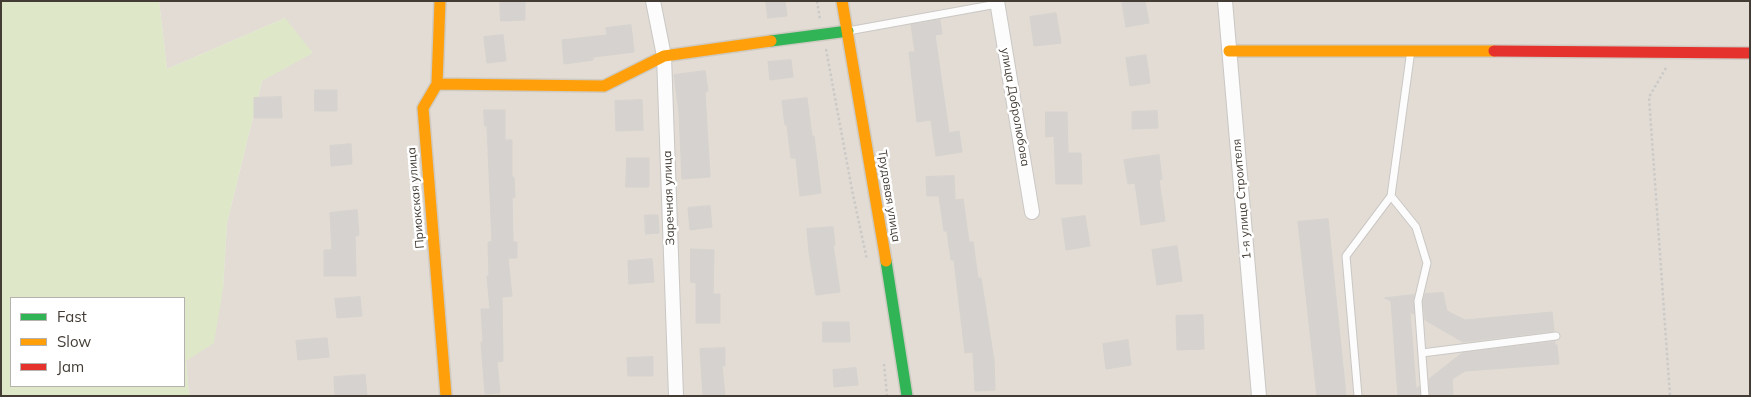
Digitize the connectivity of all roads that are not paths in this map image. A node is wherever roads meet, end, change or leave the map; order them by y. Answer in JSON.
{"nodes":[{"id":1,"x":440,"y":1,"type":"edge"},
{"id":2,"x":653,"y":1,"type":"edge"},
{"id":3,"x":842,"y":1,"type":"edge"},
{"id":4,"x":1225,"y":1,"type":"edge"},
{"id":5,"x":997,"y":2,"type":"edge"},
{"id":6,"x":848,"y":31,"type":"junction"},
{"id":7,"x":1411,"y":50,"type":"junction"},
{"id":8,"x":1229,"y":51,"type":"junction"},
{"id":9,"x":1750,"y":53,"type":"edge"},
{"id":10,"x":664,"y":56,"type":"junction"},
{"id":11,"x":437,"y":84,"type":"junction"},
{"id":12,"x":1391,"y":196,"type":"junction"},
{"id":13,"x":1032,"y":212,"type":"dead end"},
{"id":14,"x":1556,"y":336,"type":"dead end"},
{"id":15,"x":1422,"y":353,"type":"junction"},
{"id":16,"x":446,"y":396,"type":"edge"},
{"id":17,"x":676,"y":396,"type":"edge"},
{"id":18,"x":907,"y":396,"type":"edge"},
{"id":19,"x":1259,"y":396,"type":"edge"},
{"id":20,"x":1358,"y":396,"type":"edge"},
{"id":21,"x":1425,"y":396,"type":"edge"}],
"edges":[{"from":1,"to":11,"type":"street","name":"Приокская улица"},
{"from":2,"to":10,"type":"street","name":"Заречная улица"},
{"from":3,"to":6,"type":"street","name":"Трудовая улица"},
{"from":4,"to":8,"type":"street","name":"1-я улица Строителя"},
{"from":5,"to":6,"type":"lane"},
{"from":5,"to":13,"type":"street","name":"улица Добролюбова"},
{"from":6,"to":10,"type":"street"},
{"from":6,"to":18,"type":"street","name":"Трудовая улица"},
{"from":7,"to":8,"type":"street"},
{"from":7,"to":9,"type":"street"},
{"from":7,"to":12,"type":"lane"},
{"from":8,"to":19,"type":"street","name":"1-я улица Строителя"},
{"from":10,"to":11,"type":"street"},
{"from":10,"to":17,"type":"street","name":"Заречная улица"},
{"from":11,"to":16,"type":"street","name":"Приокская улица"},
{"from":12,"to":15,"type":"lane"},
{"from":12,"to":20,"type":"lane"},
{"from":14,"to":15,"type":"lane"},
{"from":15,"to":21,"type":"lane"}]}
